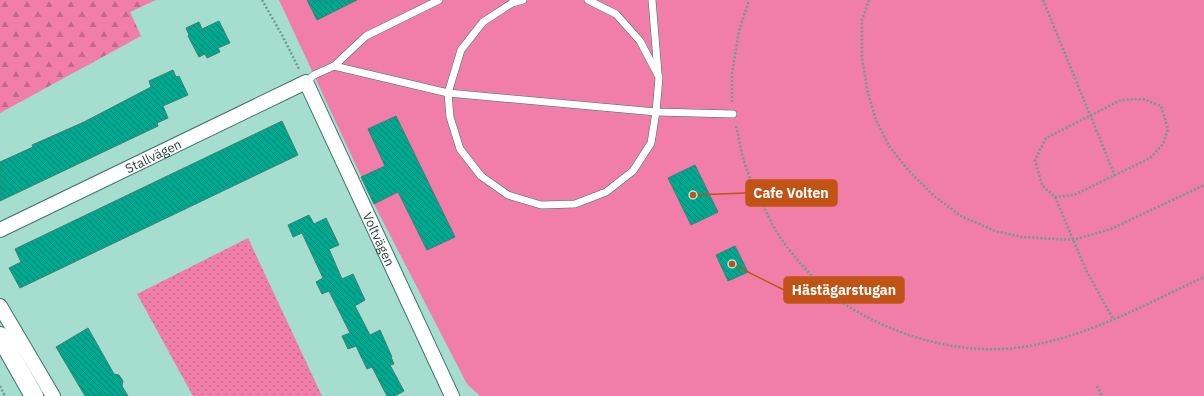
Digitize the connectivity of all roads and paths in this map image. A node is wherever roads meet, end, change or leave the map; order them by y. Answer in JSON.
{"nodes":[{"id":1,"x":262,"y":0,"type":"edge"},
{"id":2,"x":439,"y":0,"type":"edge"},
{"id":3,"x":523,"y":0,"type":"edge"},
{"id":4,"x":588,"y":0,"type":"edge"},
{"id":5,"x":652,"y":0,"type":"edge"},
{"id":6,"x":748,"y":0,"type":"edge"},
{"id":7,"x":869,"y":0,"type":"edge"},
{"id":8,"x":1043,"y":0,"type":"edge"},
{"id":9,"x":512,"y":1,"type":"edge"},
{"id":10,"x":334,"y":66,"type":"junction"},
{"id":11,"x":659,"y":76,"type":"junction"},
{"id":12,"x":306,"y":82,"type":"junction"},
{"id":13,"x":448,"y":92,"type":"junction"},
{"id":14,"x":656,"y":112,"type":"junction"},
{"id":15,"x":733,"y":114,"type":"junction"},
{"id":16,"x":1090,"y":116,"type":"junction"},
{"id":17,"x":1115,"y":176,"type":"junction"},
{"id":18,"x":1204,"y":185,"type":"edge"},
{"id":19,"x":1055,"y":197,"type":"junction"},
{"id":20,"x":0,"y":230,"type":"edge"},
{"id":21,"x":1072,"y":240,"type":"junction"},
{"id":22,"x":1204,"y":277,"type":"edge"},
{"id":23,"x":0,"y":306,"type":"edge"},
{"id":24,"x":1113,"y":319,"type":"junction"},
{"id":25,"x":0,"y":336,"type":"edge"},
{"id":26,"x":0,"y":386,"type":"edge"},
{"id":27,"x":1097,"y":386,"type":"dead end"},
{"id":28,"x":5,"y":396,"type":"edge"},
{"id":29,"x":34,"y":396,"type":"edge"},
{"id":30,"x":53,"y":396,"type":"edge"},
{"id":31,"x":452,"y":396,"type":"edge"},
{"id":32,"x":1102,"y":396,"type":"edge"}],
"edges":[{"from":1,"to":12,"type":"path"},
{"from":2,"to":10,"type":"lane"},
{"from":3,"to":9,"type":"lane"},
{"from":4,"to":11,"type":"lane"},
{"from":5,"to":11,"type":"lane"},
{"from":6,"to":15,"type":"path"},
{"from":7,"to":21,"type":"path"},
{"from":8,"to":16,"type":"path"},
{"from":9,"to":13,"type":"lane"},
{"from":10,"to":12,"type":"lane"},
{"from":10,"to":13,"type":"lane"},
{"from":11,"to":14,"type":"lane"},
{"from":12,"to":20,"type":"street","name":"Stallvägen"},
{"from":12,"to":31,"type":"street","name":"Voltvägen"},
{"from":13,"to":14,"type":"lane"},
{"from":13,"to":14,"type":"lane"},
{"from":14,"to":15,"type":"lane"},
{"from":15,"to":24,"type":"path"},
{"from":16,"to":17,"type":"path"},
{"from":16,"to":17,"type":"path"},
{"from":16,"to":19,"type":"path"},
{"from":17,"to":19,"type":"path"},
{"from":18,"to":21,"type":"path"},
{"from":19,"to":21,"type":"path"},
{"from":21,"to":24,"type":"path"},
{"from":22,"to":24,"type":"path"},
{"from":23,"to":30,"type":"street"},
{"from":25,"to":29,"type":"street"},
{"from":26,"to":28,"type":"path"},
{"from":27,"to":32,"type":"path"}]}
